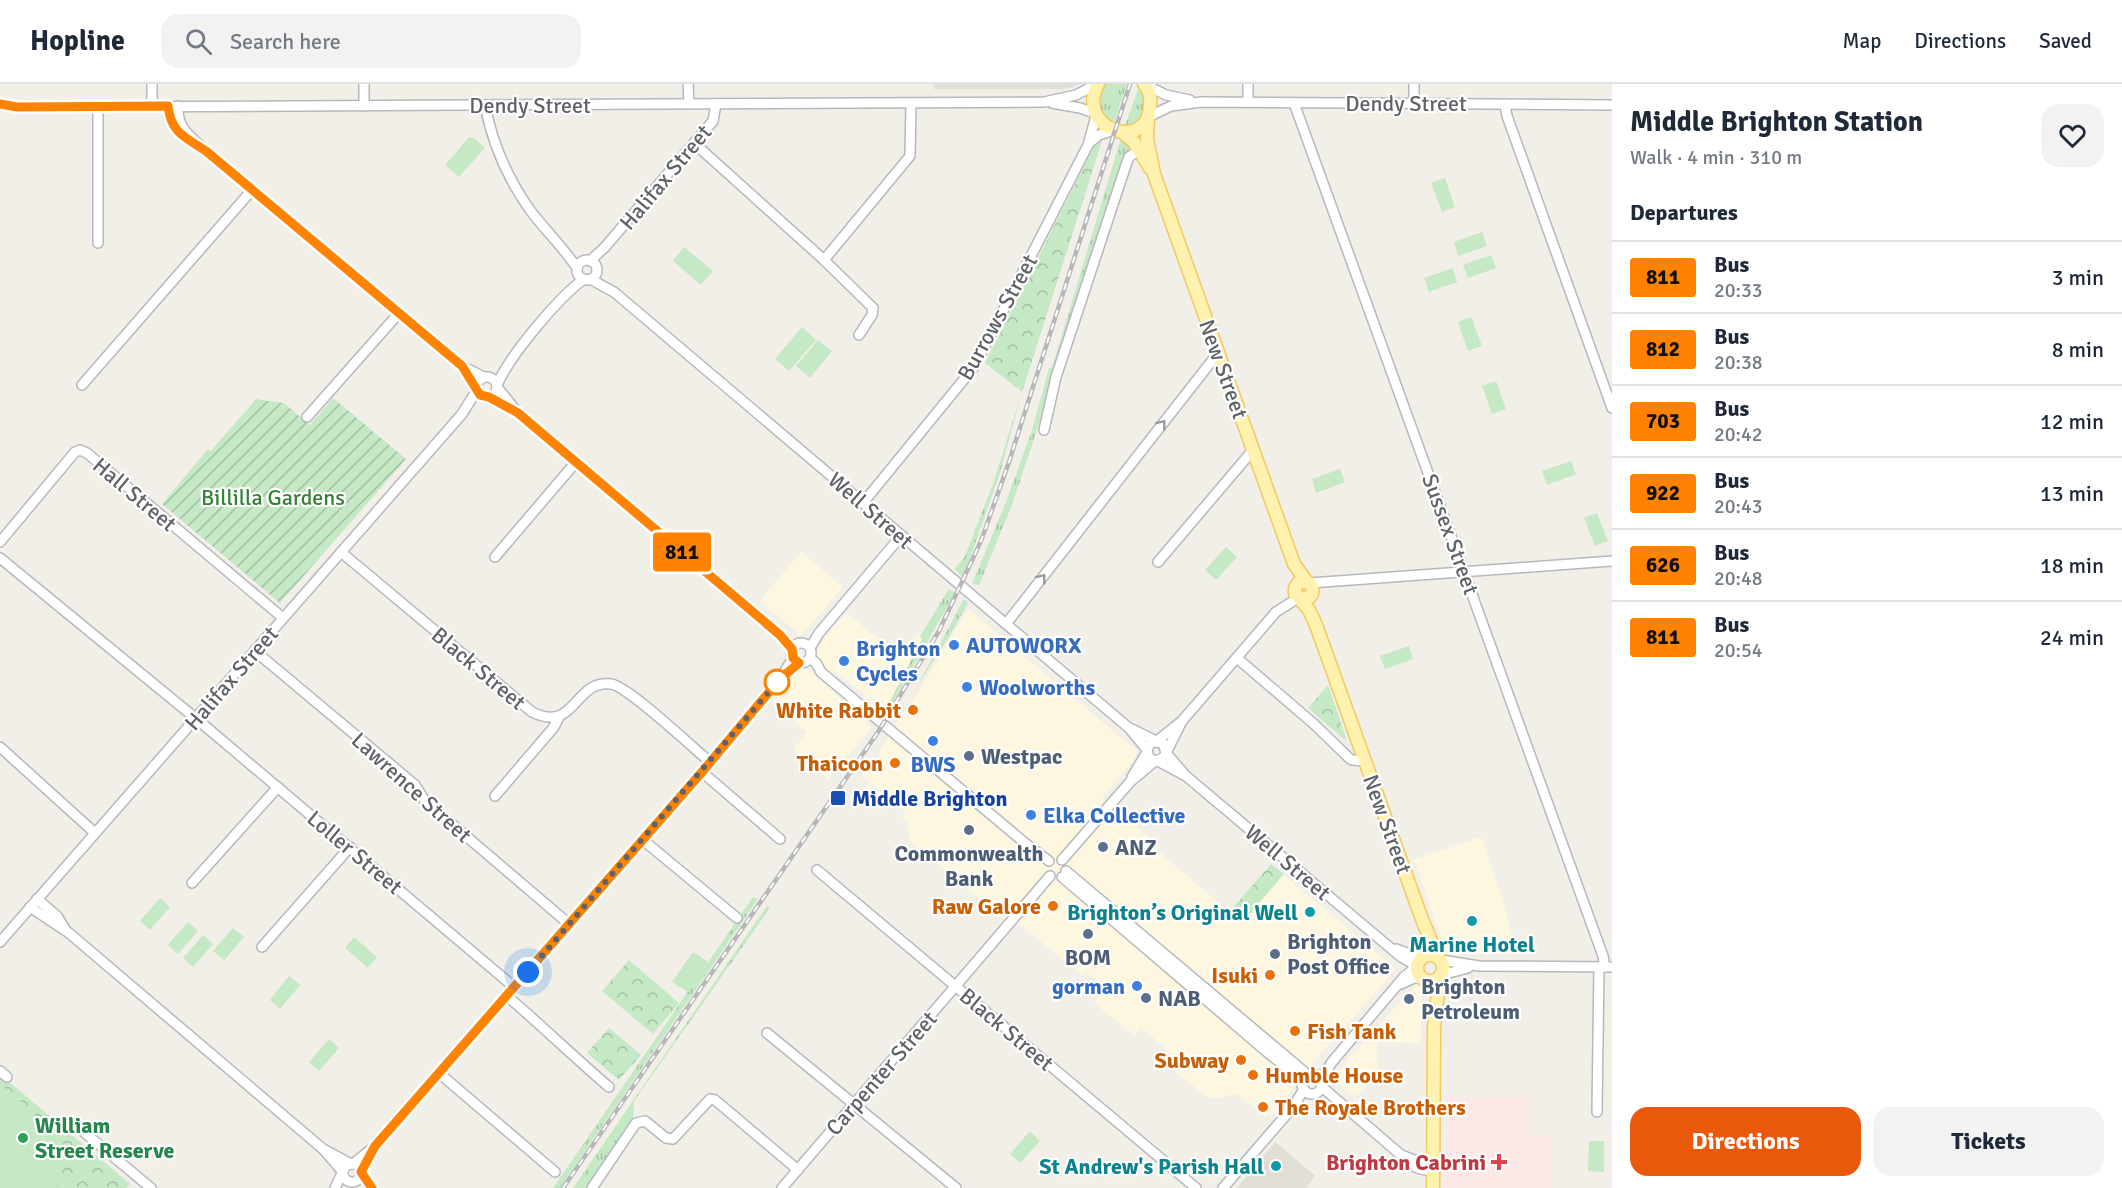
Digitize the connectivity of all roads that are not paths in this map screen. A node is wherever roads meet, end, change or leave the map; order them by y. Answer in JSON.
{"nodes":[{"id":1,"x":152,"y":84,"type":"edge"},
{"id":2,"x":363,"y":84,"type":"edge"},
{"id":3,"x":688,"y":84,"type":"edge"},
{"id":4,"x":1097,"y":84,"type":"edge"},
{"id":5,"x":1144,"y":84,"type":"edge"},
{"id":6,"x":1248,"y":84,"type":"edge"},
{"id":7,"x":1414,"y":84,"type":"edge"},
{"id":8,"x":911,"y":102,"type":"junction"},
{"id":9,"x":1044,"y":102,"type":"junction"},
{"id":10,"x":1201,"y":102,"type":"junction"},
{"id":11,"x":1248,"y":102,"type":"junction"},
{"id":12,"x":1294,"y":103,"type":"junction"},
{"id":13,"x":1414,"y":103,"type":"junction"},
{"id":14,"x":0,"y":104,"type":"edge"},
{"id":15,"x":688,"y":104,"type":"junction"},
{"id":16,"x":716,"y":104,"type":"junction"},
{"id":17,"x":1505,"y":104,"type":"junction"},
{"id":18,"x":485,"y":105,"type":"junction"},
{"id":19,"x":1612,"y":105,"type":"edge"},
{"id":20,"x":152,"y":106,"type":"junction"},
{"id":21,"x":173,"y":106,"type":"junction"},
{"id":22,"x":364,"y":106,"type":"junction"},
{"id":23,"x":17,"y":107,"type":"junction"},
{"id":24,"x":98,"y":107,"type":"junction"},
{"id":25,"x":0,"y":110,"type":"edge"},
{"id":26,"x":1095,"y":115,"type":"junction"},
{"id":27,"x":1148,"y":118,"type":"junction"},
{"id":28,"x":1118,"y":131,"type":"junction"},
{"id":29,"x":694,"y":143,"type":"junction"},
{"id":30,"x":1088,"y":145,"type":"junction"},
{"id":31,"x":1144,"y":148,"type":"junction"},
{"id":32,"x":252,"y":190,"type":"junction"},
{"id":33,"x":98,"y":243,"type":"dead end"},
{"id":34,"x":824,"y":260,"type":"junction"},
{"id":35,"x":587,"y":270,"type":"junction"},
{"id":36,"x":399,"y":313,"type":"junction"},
{"id":37,"x":860,"y":334,"type":"dead end"},
{"id":38,"x":1218,"y":353,"type":"junction"},
{"id":39,"x":512,"y":358,"type":"junction"},
{"id":40,"x":462,"y":366,"type":"junction"},
{"id":41,"x":486,"y":377,"type":"junction"},
{"id":42,"x":82,"y":385,"type":"dead end"},
{"id":43,"x":497,"y":386,"type":"junction"},
{"id":44,"x":481,"y":393,"type":"junction"},
{"id":45,"x":1612,"y":408,"type":"edge"},
{"id":46,"x":518,"y":413,"type":"junction"},
{"id":47,"x":307,"y":417,"type":"dead end"},
{"id":48,"x":1044,"y":430,"type":"dead end"},
{"id":49,"x":1253,"y":450,"type":"junction"},
{"id":50,"x":576,"y":462,"type":"junction"},
{"id":51,"x":863,"y":503,"type":"junction"},
{"id":52,"x":901,"y":536,"type":"junction"},
{"id":53,"x":0,"y":542,"type":"edge"},
{"id":54,"x":341,"y":552,"type":"junction"},
{"id":55,"x":495,"y":557,"type":"dead end"},
{"id":56,"x":0,"y":558,"type":"edge"},
{"id":57,"x":1612,"y":561,"type":"edge"},
{"id":58,"x":1158,"y":562,"type":"dead end"},
{"id":59,"x":1465,"y":572,"type":"junction"},
{"id":60,"x":1304,"y":590,"type":"junction"},
{"id":61,"x":284,"y":618,"type":"junction"},
{"id":62,"x":1006,"y":624,"type":"junction"},
{"id":63,"x":255,"y":651,"type":"junction"},
{"id":64,"x":802,"y":653,"type":"junction"},
{"id":65,"x":1237,"y":658,"type":"junction"},
{"id":66,"x":559,"y":717,"type":"junction"},
{"id":67,"x":196,"y":718,"type":"junction"},
{"id":68,"x":1182,"y":721,"type":"junction"},
{"id":69,"x":1130,"y":728,"type":"junction"},
{"id":70,"x":1157,"y":741,"type":"junction"},
{"id":71,"x":1358,"y":744,"type":"junction"},
{"id":72,"x":1336,"y":745,"type":"junction"},
{"id":73,"x":0,"y":748,"type":"edge"},
{"id":74,"x":1147,"y":751,"type":"junction"},
{"id":75,"x":1167,"y":752,"type":"junction"},
{"id":76,"x":1365,"y":760,"type":"junction"},
{"id":77,"x":1156,"y":761,"type":"junction"},
{"id":78,"x":710,"y":762,"type":"junction"},
{"id":79,"x":702,"y":772,"type":"junction"},
{"id":80,"x":1186,"y":776,"type":"junction"},
{"id":81,"x":1130,"y":782,"type":"junction"},
{"id":82,"x":278,"y":787,"type":"junction"},
{"id":83,"x":495,"y":796,"type":"dead end"},
{"id":84,"x":95,"y":832,"type":"junction"},
{"id":85,"x":780,"y":839,"type":"dead end"},
{"id":86,"x":643,"y":840,"type":"junction"},
{"id":87,"x":350,"y":847,"type":"junction"},
{"id":88,"x":1062,"y":860,"type":"junction"},
{"id":89,"x":1049,"y":861,"type":"junction"},
{"id":90,"x":817,"y":870,"type":"dead end"},
{"id":91,"x":1064,"y":874,"type":"junction"},
{"id":92,"x":1050,"y":876,"type":"junction"},
{"id":93,"x":192,"y":883,"type":"dead end"},
{"id":94,"x":37,"y":899,"type":"junction"},
{"id":95,"x":30,"y":907,"type":"junction"},
{"id":96,"x":737,"y":918,"type":"dead end"},
{"id":97,"x":1423,"y":922,"type":"junction"},
{"id":98,"x":569,"y":924,"type":"junction"},
{"id":99,"x":69,"y":933,"type":"junction"},
{"id":100,"x":0,"y":942,"type":"edge"},
{"id":101,"x":1391,"y":946,"type":"junction"},
{"id":102,"x":262,"y":947,"type":"dead end"},
{"id":103,"x":1400,"y":956,"type":"junction"},
{"id":104,"x":1440,"y":960,"type":"junction"},
{"id":105,"x":1479,"y":966,"type":"junction"},
{"id":106,"x":1421,"y":967,"type":"junction"},
{"id":107,"x":1605,"y":967,"type":"edge"},
{"id":108,"x":1440,"y":975,"type":"junction"},
{"id":109,"x":956,"y":986,"type":"junction"},
{"id":110,"x":514,"y":987,"type":"junction"},
{"id":111,"x":1395,"y":989,"type":"junction"},
{"id":112,"x":507,"y":996,"type":"junction"},
{"id":113,"x":1434,"y":1027,"type":"junction"},
{"id":114,"x":767,"y":1033,"type":"dead end"},
{"id":115,"x":439,"y":1073,"type":"junction"},
{"id":116,"x":1313,"y":1084,"type":"junction"},
{"id":117,"x":609,"y":1088,"type":"dead end"},
{"id":118,"x":854,"y":1104,"type":"junction"},
{"id":119,"x":1597,"y":1112,"type":"dead end"},
{"id":120,"x":84,"y":1133,"type":"dead end"},
{"id":121,"x":375,"y":1146,"type":"junction"},
{"id":122,"x":323,"y":1149,"type":"junction"},
{"id":123,"x":352,"y":1164,"type":"junction"},
{"id":124,"x":1433,"y":1168,"type":"junction"},
{"id":125,"x":798,"y":1170,"type":"junction"},
{"id":126,"x":342,"y":1172,"type":"junction"},
{"id":127,"x":555,"y":1172,"type":"dead end"},
{"id":128,"x":361,"y":1173,"type":"junction"},
{"id":129,"x":353,"y":1185,"type":"edge"},
{"id":130,"x":151,"y":1188,"type":"edge"},
{"id":131,"x":335,"y":1188,"type":"edge"},
{"id":132,"x":372,"y":1188,"type":"edge"},
{"id":133,"x":592,"y":1188,"type":"edge"},
{"id":134,"x":782,"y":1188,"type":"edge"},
{"id":135,"x":956,"y":1188,"type":"edge"},
{"id":136,"x":1196,"y":1188,"type":"edge"},
{"id":137,"x":1223,"y":1188,"type":"edge"},
{"id":138,"x":1433,"y":1188,"type":"edge"}],
"edges":[{"from":1,"to":20,"type":"street"},
{"from":2,"to":22,"type":"street"},
{"from":3,"to":15,"type":"street"},
{"from":4,"to":9,"type":"street","name":"Dendy Street"},
{"from":4,"to":26,"type":"main road"},
{"from":5,"to":10,"type":"street","name":"Dendy Street"},
{"from":5,"to":27,"type":"main road","name":"New Street"},
{"from":6,"to":11,"type":"street"},
{"from":7,"to":13,"type":"street"},
{"from":8,"to":9,"type":"street","name":"Dendy Street"},
{"from":8,"to":16,"type":"street","name":"Dendy Street"},
{"from":8,"to":34,"type":"street"},
{"from":9,"to":26,"type":"street","name":"Dendy Street"},
{"from":10,"to":11,"type":"street","name":"Dendy Street"},
{"from":10,"to":27,"type":"street","name":"Dendy Street"},
{"from":11,"to":12,"type":"street","name":"Dendy Street"},
{"from":12,"to":13,"type":"street","name":"Dendy Street"},
{"from":12,"to":59,"type":"street","name":"Sussex Street"},
{"from":13,"to":17,"type":"street","name":"Dendy Street"},
{"from":14,"to":23,"type":"street","name":"Dendy Street"},
{"from":15,"to":16,"type":"street","name":"Dendy Street"},
{"from":15,"to":18,"type":"street","name":"Dendy Street"},
{"from":16,"to":29,"type":"street","name":"Halifax Street"},
{"from":17,"to":19,"type":"street","name":"Dendy Street"},
{"from":17,"to":45,"type":"street"},
{"from":18,"to":22,"type":"street","name":"Dendy Street"},
{"from":18,"to":35,"type":"street","name":"Well Street"},
{"from":20,"to":21,"type":"street","name":"Dendy Street"},
{"from":20,"to":24,"type":"street","name":"Dendy Street"},
{"from":21,"to":22,"type":"street","name":"Dendy Street"},
{"from":21,"to":32,"type":"street"},
{"from":23,"to":24,"type":"street","name":"Dendy Street"},
{"from":23,"to":25,"type":"street","name":"Dendy Street"},
{"from":24,"to":33,"type":"street"},
{"from":26,"to":28,"type":"main road"},
{"from":26,"to":30,"type":"street","name":"Burrows Street"},
{"from":27,"to":28,"type":"main road"},
{"from":27,"to":31,"type":"main road","name":"New Street"},
{"from":28,"to":30,"type":"street"},
{"from":28,"to":31,"type":"main road"},
{"from":29,"to":34,"type":"street"},
{"from":29,"to":35,"type":"street","name":"Halifax Street"},
{"from":30,"to":51,"type":"street","name":"Burrows Street"},
{"from":31,"to":38,"type":"main road","name":"New Street"},
{"from":31,"to":48,"type":"street"},
{"from":32,"to":36,"type":"street"},
{"from":32,"to":42,"type":"street"},
{"from":34,"to":37,"type":"street"},
{"from":35,"to":39,"type":"street","name":"Halifax Street"},
{"from":35,"to":51,"type":"street","name":"Well Street"},
{"from":36,"to":40,"type":"street"},
{"from":36,"to":47,"type":"street"},
{"from":38,"to":49,"type":"main road","name":"New Street"},
{"from":62,"to":38,"type":"street","one_way":true},
{"from":39,"to":41,"type":"street","name":"Halifax Street"},
{"from":39,"to":43,"type":"street","name":"Halifax Street"},
{"from":40,"to":41,"type":"street"},
{"from":40,"to":44,"type":"street"},
{"from":41,"to":43,"type":"street"},
{"from":41,"to":44,"type":"street"},
{"from":43,"to":44,"type":"street"},
{"from":43,"to":46,"type":"street"},
{"from":44,"to":46,"type":"street"},
{"from":44,"to":54,"type":"street","name":"Halifax Street"},
{"from":46,"to":50,"type":"street"},
{"from":49,"to":58,"type":"street"},
{"from":49,"to":60,"type":"main road","name":"New Street"},
{"from":50,"to":55,"type":"street"},
{"from":50,"to":64,"type":"street"},
{"from":51,"to":52,"type":"street","name":"Well Street"},
{"from":52,"to":62,"type":"street","name":"Well Street"},
{"from":52,"to":64,"type":"street"},
{"from":53,"to":61,"type":"street","name":"Hall Street"},
{"from":54,"to":61,"type":"street","name":"Halifax Street"},
{"from":54,"to":66,"type":"street","name":"Black Street"},
{"from":56,"to":67,"type":"street","name":"Loller Street"},
{"from":57,"to":59,"type":"street"},
{"from":59,"to":60,"type":"street"},
{"from":59,"to":107,"type":"street","name":"Sussex Street"},
{"from":60,"to":65,"type":"street"},
{"from":60,"to":71,"type":"main road","name":"New Street"},
{"from":61,"to":63,"type":"street","name":"Halifax Street"},
{"from":62,"to":69,"type":"street","name":"Well Street"},
{"from":63,"to":67,"type":"street","name":"Halifax Street"},
{"from":63,"to":98,"type":"street","name":"Lawrence Street"},
{"from":64,"to":78,"type":"street"},
{"from":64,"to":89,"type":"street"},
{"from":65,"to":68,"type":"street"},
{"from":65,"to":72,"type":"street"},
{"from":66,"to":78,"type":"street"},
{"from":66,"to":83,"type":"street"},
{"from":67,"to":82,"type":"street","name":"Loller Street"},
{"from":67,"to":84,"type":"street","name":"Halifax Street"},
{"from":68,"to":70,"type":"street"},
{"from":68,"to":75,"type":"street"},
{"from":69,"to":70,"type":"street","name":"Well Street"},
{"from":69,"to":74,"type":"street","name":"Well Street"},
{"from":70,"to":74,"type":"street"},
{"from":70,"to":75,"type":"street"},
{"from":71,"to":72,"type":"street"},
{"from":71,"to":76,"type":"main road","name":"New Street"},
{"from":72,"to":76,"type":"street"},
{"from":73,"to":84,"type":"street"},
{"from":74,"to":77,"type":"street"},
{"from":74,"to":81,"type":"street"},
{"from":75,"to":77,"type":"street"},
{"from":75,"to":80,"type":"street","name":"Well Street"},
{"from":76,"to":97,"type":"main road","name":"New Street"},
{"from":77,"to":80,"type":"street","name":"Well Street"},
{"from":77,"to":81,"type":"street"},
{"from":78,"to":79,"type":"street"},
{"from":79,"to":85,"type":"street"},
{"from":79,"to":86,"type":"street"},
{"from":80,"to":101,"type":"street","name":"Well Street"},
{"from":81,"to":88,"type":"street"},
{"from":82,"to":87,"type":"street","name":"Loller Street"},
{"from":82,"to":93,"type":"street"},
{"from":84,"to":94,"type":"street","name":"Halifax Street"},
{"from":86,"to":96,"type":"street"},
{"from":86,"to":98,"type":"street"},
{"from":87,"to":102,"type":"street"},
{"from":87,"to":110,"type":"street","name":"Loller Street"},
{"from":88,"to":89,"type":"street"},
{"from":88,"to":91,"type":"street"},
{"from":89,"to":92,"type":"street"},
{"from":90,"to":109,"type":"street","name":"Black Street"},
{"from":91,"to":92,"type":"street"},
{"from":91,"to":116,"type":"street"},
{"from":92,"to":109,"type":"street","name":"Carpenter Street"},
{"from":94,"to":95,"type":"street","name":"Halifax Street"},
{"from":94,"to":99,"type":"street"},
{"from":95,"to":99,"type":"street"},
{"from":95,"to":100,"type":"street","name":"Halifax Street"},
{"from":97,"to":104,"type":"main road","name":"New Street"},
{"from":97,"to":106,"type":"main road","name":"New Street"},
{"from":98,"to":110,"type":"street"},
{"from":99,"to":122,"type":"street"},
{"from":101,"to":103,"type":"street","name":"Well Street"},
{"from":101,"to":106,"type":"street","name":"Well Street"},
{"from":103,"to":106,"type":"street","name":"Well Street"},
{"from":103,"to":111,"type":"street"},
{"from":104,"to":105,"type":"street"},
{"from":104,"to":106,"type":"main road"},
{"from":104,"to":108,"type":"main road","name":"New Street"},
{"from":105,"to":107,"type":"street"},
{"from":105,"to":108,"type":"street"},
{"from":106,"to":108,"type":"main road"},
{"from":106,"to":111,"type":"street"},
{"from":106,"to":113,"type":"main road","name":"New Street"},
{"from":107,"to":119,"type":"street","name":"Sussex Street"},
{"from":108,"to":113,"type":"main road","name":"New Street"},
{"from":109,"to":118,"type":"street","name":"Carpenter Street"},
{"from":109,"to":136,"type":"street","name":"Black Street"},
{"from":110,"to":112,"type":"street"},
{"from":111,"to":116,"type":"street"},
{"from":112,"to":115,"type":"street"},
{"from":112,"to":117,"type":"street"},
{"from":113,"to":124,"type":"main road","name":"New Street"},
{"from":114,"to":118,"type":"street"},
{"from":115,"to":121,"type":"street"},
{"from":115,"to":127,"type":"street"},
{"from":116,"to":124,"type":"street"},
{"from":116,"to":137,"type":"street"},
{"from":118,"to":125,"type":"street","name":"Carpenter Street"},
{"from":118,"to":135,"type":"street"},
{"from":120,"to":130,"type":"street"},
{"from":121,"to":123,"type":"street"},
{"from":121,"to":128,"type":"street"},
{"from":122,"to":123,"type":"street"},
{"from":122,"to":126,"type":"street"},
{"from":123,"to":126,"type":"street"},
{"from":123,"to":128,"type":"street"},
{"from":124,"to":138,"type":"main road","name":"New Street"},
{"from":125,"to":133,"type":"street"},
{"from":125,"to":134,"type":"street","name":"Carpenter Street"},
{"from":126,"to":129,"type":"street"},
{"from":126,"to":131,"type":"street"},
{"from":128,"to":129,"type":"street"},
{"from":128,"to":132,"type":"street"}]}
